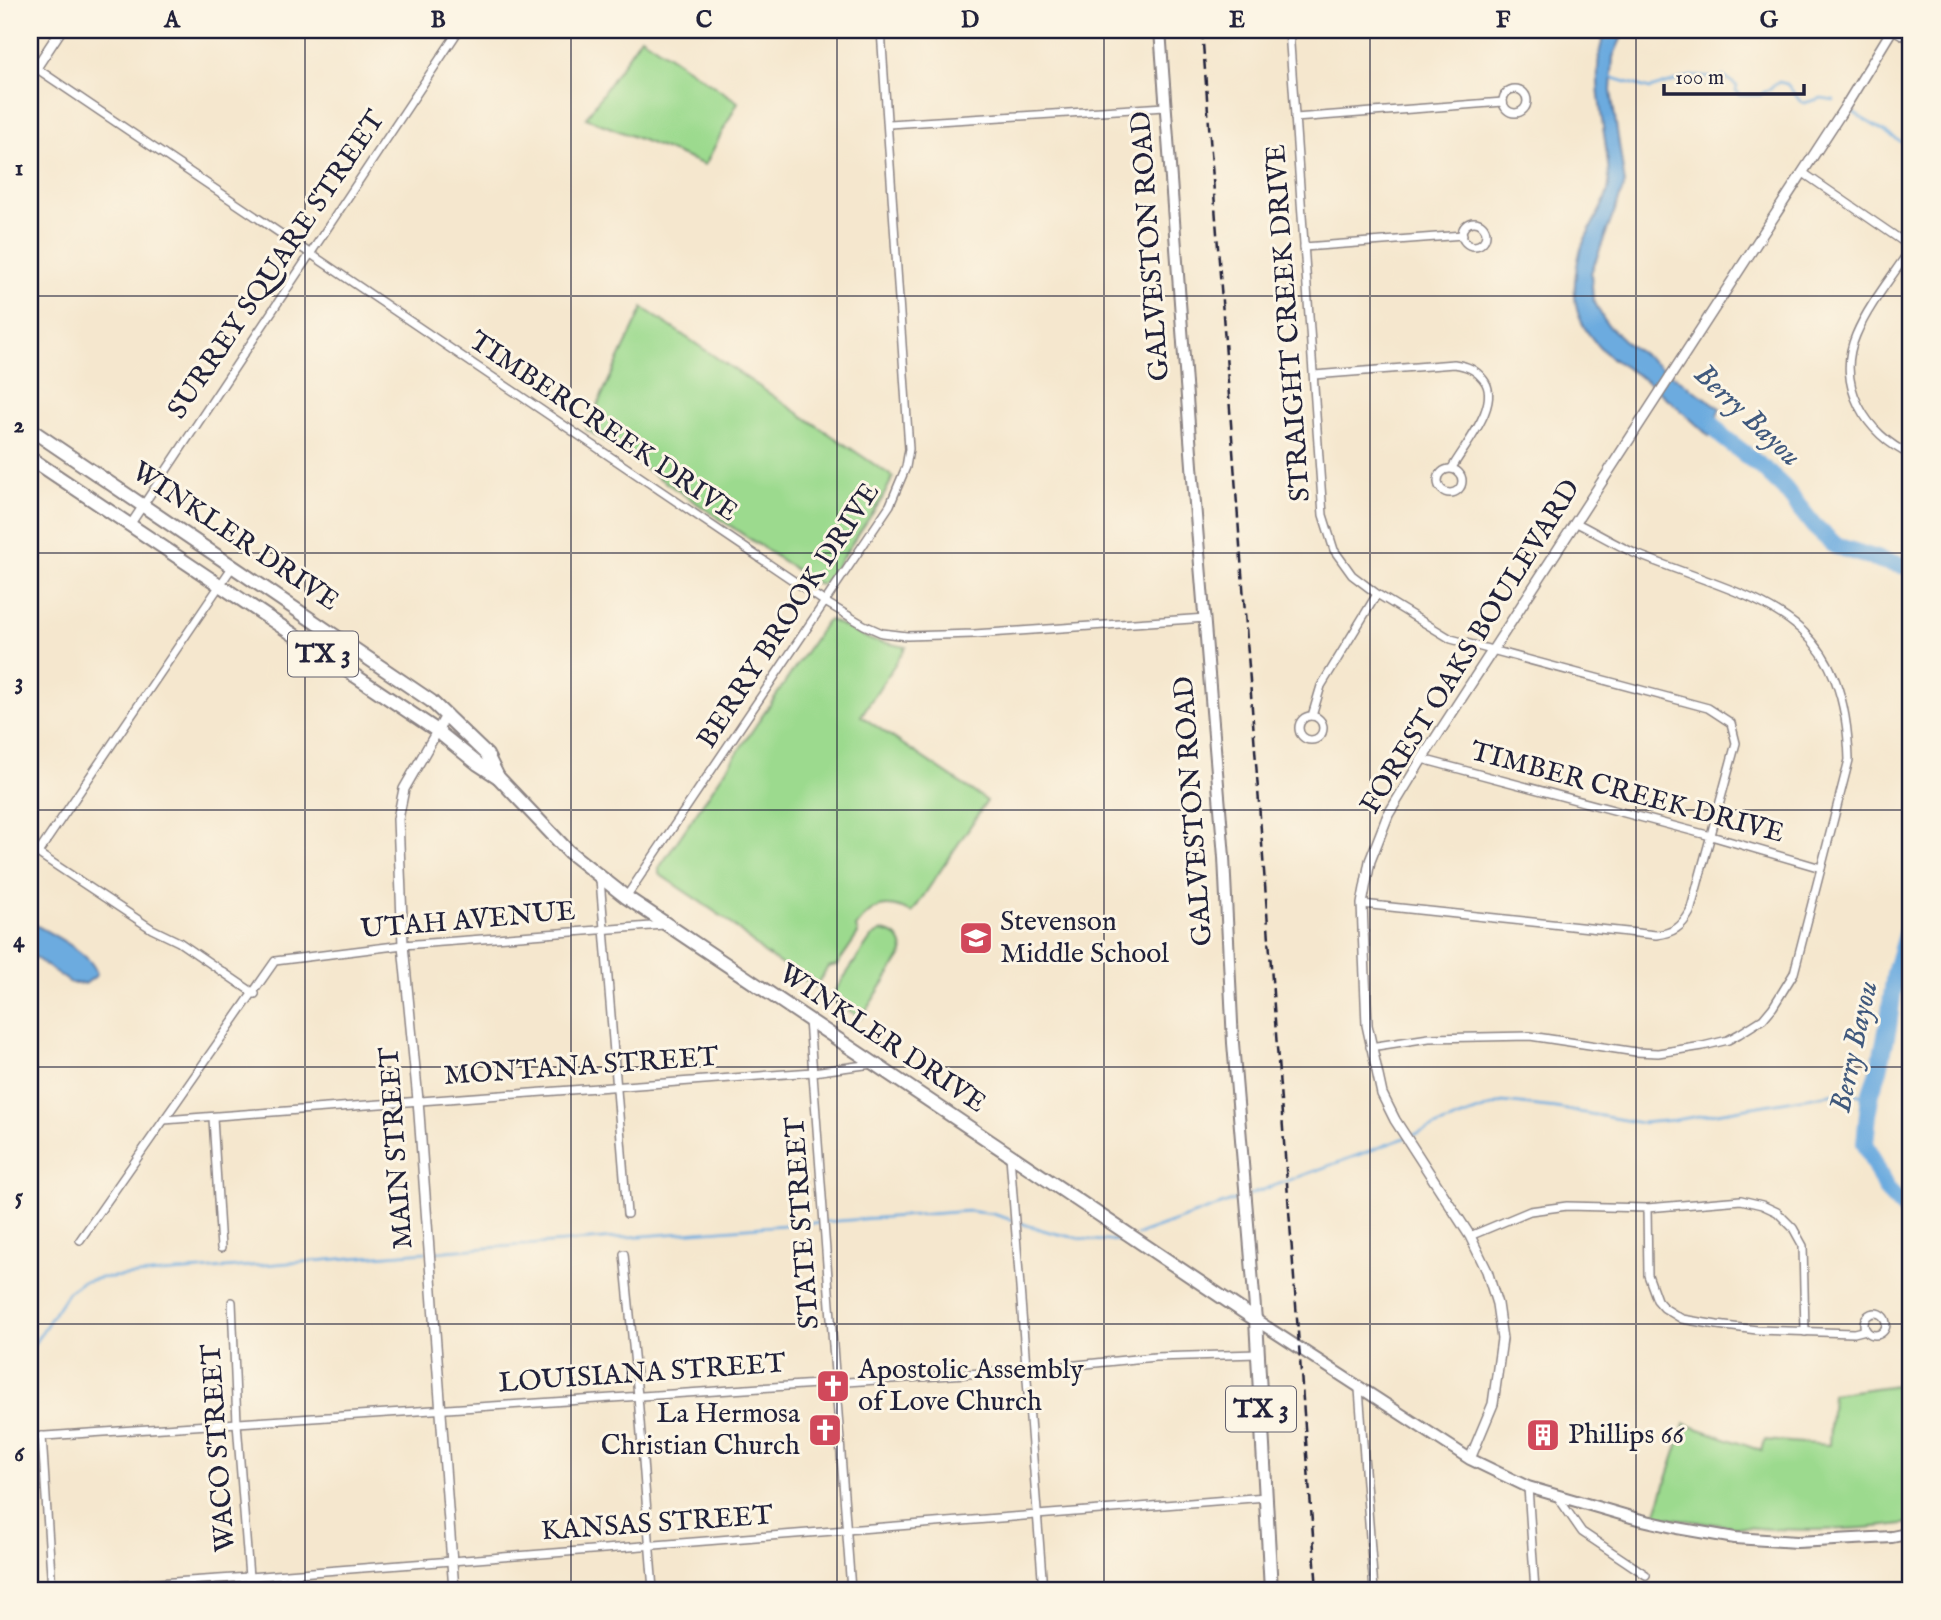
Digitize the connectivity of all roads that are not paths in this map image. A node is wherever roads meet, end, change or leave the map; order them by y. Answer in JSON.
{"nodes":[{"id":1,"x":61,"y":30,"type":"edge"},
{"id":2,"x":459,"y":30,"type":"edge"},
{"id":3,"x":881,"y":30,"type":"edge"},
{"id":4,"x":1160,"y":30,"type":"edge"},
{"id":5,"x":1289,"y":30,"type":"edge"},
{"id":6,"x":1892,"y":30,"type":"edge"},
{"id":7,"x":1911,"y":40,"type":"edge"},
{"id":8,"x":36,"y":68,"type":"junction"},
{"id":9,"x":30,"y":77,"type":"edge"},
{"id":10,"x":1503,"y":102,"type":"dead end"},
{"id":11,"x":1165,"y":107,"type":"junction"},
{"id":12,"x":1295,"y":118,"type":"junction"},
{"id":13,"x":889,"y":124,"type":"junction"},
{"id":14,"x":1802,"y":172,"type":"junction"},
{"id":15,"x":1462,"y":235,"type":"dead end"},
{"id":16,"x":1304,"y":247,"type":"junction"},
{"id":17,"x":1911,"y":248,"type":"edge"},
{"id":18,"x":309,"y":254,"type":"junction"},
{"id":19,"x":1314,"y":375,"type":"junction"},
{"id":20,"x":30,"y":429,"type":"edge"},
{"id":21,"x":49,"y":441,"type":"junction"},
{"id":22,"x":1911,"y":455,"type":"edge"},
{"id":23,"x":33,"y":460,"type":"edge"},
{"id":24,"x":1452,"y":468,"type":"dead end"},
{"id":25,"x":142,"y":505,"type":"junction"},
{"id":26,"x":1577,"y":523,"type":"junction"},
{"id":27,"x":130,"y":525,"type":"junction"},
{"id":28,"x":233,"y":566,"type":"junction"},
{"id":29,"x":220,"y":585,"type":"junction"},
{"id":30,"x":1377,"y":594,"type":"junction"},
{"id":31,"x":825,"y":602,"type":"junction"},
{"id":32,"x":1206,"y":618,"type":"junction"},
{"id":33,"x":1491,"y":651,"type":"junction"},
{"id":34,"x":447,"y":714,"type":"junction"},
{"id":35,"x":1312,"y":716,"type":"dead end"},
{"id":36,"x":436,"y":730,"type":"junction"},
{"id":37,"x":1422,"y":760,"type":"junction"},
{"id":38,"x":498,"y":777,"type":"junction"},
{"id":39,"x":1711,"y":836,"type":"junction"},
{"id":40,"x":30,"y":848,"type":"edge"},
{"id":41,"x":38,"y":853,"type":"junction"},
{"id":42,"x":1821,"y":868,"type":"junction"},
{"id":43,"x":600,"y":878,"type":"junction"},
{"id":44,"x":626,"y":897,"type":"junction"},
{"id":45,"x":1362,"y":904,"type":"junction"},
{"id":46,"x":665,"y":925,"type":"junction"},
{"id":47,"x":605,"y":931,"type":"junction"},
{"id":48,"x":403,"y":945,"type":"junction"},
{"id":49,"x":254,"y":994,"type":"junction"},
{"id":50,"x":809,"y":1020,"type":"junction"},
{"id":51,"x":1370,"y":1047,"type":"junction"},
{"id":52,"x":875,"y":1063,"type":"junction"},
{"id":53,"x":813,"y":1072,"type":"junction"},
{"id":54,"x":615,"y":1086,"type":"junction"},
{"id":55,"x":418,"y":1100,"type":"junction"},
{"id":56,"x":213,"y":1118,"type":"junction"},
{"id":57,"x":164,"y":1119,"type":"junction"},
{"id":58,"x":1010,"y":1155,"type":"junction"},
{"id":59,"x":1647,"y":1208,"type":"junction"},
{"id":60,"x":627,"y":1214,"type":"dead end"},
{"id":61,"x":1470,"y":1236,"type":"junction"},
{"id":62,"x":80,"y":1240,"type":"dead end"},
{"id":63,"x":221,"y":1248,"type":"dead end"},
{"id":64,"x":624,"y":1254,"type":"dead end"},
{"id":65,"x":232,"y":1303,"type":"dead end"},
{"id":66,"x":1256,"y":1320,"type":"junction"},
{"id":67,"x":1866,"y":1330,"type":"dead end"},
{"id":68,"x":1805,"y":1332,"type":"junction"},
{"id":69,"x":1258,"y":1354,"type":"junction"},
{"id":70,"x":1027,"y":1370,"type":"junction"},
{"id":71,"x":836,"y":1382,"type":"junction"},
{"id":72,"x":1359,"y":1389,"type":"junction"},
{"id":73,"x":638,"y":1396,"type":"junction"},
{"id":74,"x":440,"y":1409,"type":"junction"},
{"id":75,"x":237,"y":1423,"type":"junction"},
{"id":76,"x":42,"y":1436,"type":"junction"},
{"id":77,"x":30,"y":1437,"type":"edge"},
{"id":78,"x":1470,"y":1459,"type":"junction"},
{"id":79,"x":1528,"y":1487,"type":"junction"},
{"id":80,"x":1557,"y":1496,"type":"junction"},
{"id":81,"x":1266,"y":1497,"type":"junction"},
{"id":82,"x":1038,"y":1515,"type":"junction"},
{"id":83,"x":847,"y":1530,"type":"junction"},
{"id":84,"x":1911,"y":1533,"type":"edge"},
{"id":85,"x":649,"y":1546,"type":"junction"},
{"id":86,"x":452,"y":1561,"type":"junction"},
{"id":87,"x":1646,"y":1575,"type":"dead end"},
{"id":88,"x":249,"y":1577,"type":"junction"},
{"id":89,"x":52,"y":1590,"type":"edge"},
{"id":90,"x":250,"y":1590,"type":"edge"},
{"id":91,"x":454,"y":1590,"type":"edge"},
{"id":92,"x":653,"y":1590,"type":"edge"},
{"id":93,"x":851,"y":1590,"type":"edge"},
{"id":94,"x":1043,"y":1590,"type":"edge"},
{"id":95,"x":1271,"y":1590,"type":"edge"},
{"id":96,"x":1374,"y":1590,"type":"edge"},
{"id":97,"x":1535,"y":1590,"type":"edge"}],
"edges":[{"from":1,"to":8,"type":"street"},
{"from":2,"to":18,"type":"street","name":"SURREY SQUARE STREET"},
{"from":3,"to":13,"type":"street","name":"BERRY BROOK DRIVE"},
{"from":4,"to":11,"type":"main road","name":"GALVESTON ROAD"},
{"from":5,"to":12,"type":"street","name":"STRAIGHT CREEK DRIVE"},
{"from":6,"to":7,"type":"street"},
{"from":6,"to":14,"type":"street","name":"FOREST OAKS BOULEVARD"},
{"from":8,"to":9,"type":"street"},
{"from":8,"to":18,"type":"street","name":"TIMBERCREEK DRIVE"},
{"from":10,"to":12,"type":"street"},
{"from":11,"to":13,"type":"street"},
{"from":11,"to":32,"type":"main road","name":"GALVESTON ROAD"},
{"from":12,"to":16,"type":"street","name":"STRAIGHT CREEK DRIVE"},
{"from":13,"to":31,"type":"street","name":"BERRY BROOK DRIVE"},
{"from":14,"to":17,"type":"street"},
{"from":14,"to":26,"type":"street","name":"FOREST OAKS BOULEVARD"},
{"from":15,"to":16,"type":"street"},
{"from":16,"to":19,"type":"street","name":"STRAIGHT CREEK DRIVE"},
{"from":17,"to":22,"type":"street"},
{"from":18,"to":25,"type":"street","name":"SURREY SQUARE STREET"},
{"from":18,"to":31,"type":"street","name":"TIMBERCREEK DRIVE"},
{"from":19,"to":24,"type":"street"},
{"from":19,"to":30,"type":"street","name":"STRAIGHT CREEK DRIVE"},
{"from":20,"to":21,"type":"main road","name":"WINKLER DRIVE","number":"TX 3"},
{"from":21,"to":23,"type":"main road"},
{"from":21,"to":25,"type":"main road","name":"WINKLER DRIVE","number":"TX 3"},
{"from":23,"to":27,"type":"main road","name":"WINKLER DRIVE","number":"TX 3"},
{"from":25,"to":27,"type":"street","name":"SURREY SQUARE STREET"},
{"from":25,"to":28,"type":"main road","name":"WINKLER DRIVE","number":"TX 3"},
{"from":26,"to":33,"type":"street","name":"FOREST OAKS BOULEVARD"},
{"from":26,"to":42,"type":"street"},
{"from":27,"to":29,"type":"main road","name":"WINKLER DRIVE","number":"TX 3"},
{"from":28,"to":29,"type":"street"},
{"from":28,"to":34,"type":"main road","name":"WINKLER DRIVE","number":"TX 3"},
{"from":29,"to":36,"type":"main road","name":"WINKLER DRIVE","number":"TX 3"},
{"from":29,"to":41,"type":"street"},
{"from":30,"to":33,"type":"street","name":"STRAIGHT CREEK DRIVE"},
{"from":30,"to":35,"type":"street"},
{"from":31,"to":32,"type":"street","name":"TIMBERCREEK DRIVE"},
{"from":31,"to":44,"type":"street","name":"BERRY BROOK DRIVE"},
{"from":32,"to":66,"type":"main road","name":"GALVESTON ROAD"},
{"from":33,"to":37,"type":"street","name":"FOREST OAKS BOULEVARD"},
{"from":33,"to":39,"type":"street","name":"STRAIGHT CREEK DRIVE"},
{"from":34,"to":36,"type":"street","name":"MAIN STREET"},
{"from":34,"to":38,"type":"main road","name":"WINKLER DRIVE","number":"TX 3"},
{"from":36,"to":38,"type":"main road","name":"WINKLER DRIVE","number":"TX 3"},
{"from":36,"to":48,"type":"street","name":"MAIN STREET"},
{"from":37,"to":39,"type":"street","name":"TIMBER CREEK DRIVE"},
{"from":37,"to":45,"type":"street","name":"FOREST OAKS BOULEVARD"},
{"from":38,"to":43,"type":"main road","name":"WINKLER DRIVE","number":"TX 3"},
{"from":39,"to":42,"type":"street","name":"TIMBER CREEK DRIVE"},
{"from":39,"to":45,"type":"street","name":"STRAIGHT CREEK DRIVE"},
{"from":40,"to":41,"type":"street"},
{"from":41,"to":49,"type":"street"},
{"from":42,"to":51,"type":"street"},
{"from":43,"to":44,"type":"main road","name":"WINKLER DRIVE","number":"TX 3"},
{"from":43,"to":47,"type":"street"},
{"from":44,"to":46,"type":"main road","name":"WINKLER DRIVE","number":"TX 3"},
{"from":45,"to":51,"type":"street","name":"FOREST OAKS BOULEVARD"},
{"from":46,"to":47,"type":"street","name":"UTAH AVENUE"},
{"from":46,"to":50,"type":"main road","name":"WINKLER DRIVE","number":"TX 3"},
{"from":47,"to":48,"type":"street","name":"UTAH AVENUE"},
{"from":47,"to":54,"type":"street"},
{"from":48,"to":49,"type":"street","name":"UTAH AVENUE"},
{"from":48,"to":55,"type":"street","name":"MAIN STREET"},
{"from":49,"to":57,"type":"street"},
{"from":50,"to":52,"type":"main road","name":"WINKLER DRIVE","number":"TX 3"},
{"from":50,"to":53,"type":"street","name":"STATE STREET"},
{"from":51,"to":61,"type":"street","name":"FOREST OAKS BOULEVARD"},
{"from":52,"to":53,"type":"street","name":"MONTANA STREET"},
{"from":52,"to":58,"type":"main road","name":"WINKLER DRIVE","number":"TX 3"},
{"from":53,"to":54,"type":"street","name":"MONTANA STREET"},
{"from":53,"to":71,"type":"street","name":"STATE STREET"},
{"from":54,"to":55,"type":"street","name":"MONTANA STREET"},
{"from":54,"to":60,"type":"street"},
{"from":55,"to":56,"type":"street","name":"MONTANA STREET"},
{"from":55,"to":74,"type":"street","name":"MAIN STREET"},
{"from":56,"to":57,"type":"street","name":"MONTANA STREET"},
{"from":56,"to":63,"type":"street"},
{"from":57,"to":62,"type":"street"},
{"from":58,"to":66,"type":"main road","name":"WINKLER DRIVE","number":"TX 3"},
{"from":58,"to":70,"type":"street"},
{"from":59,"to":61,"type":"street"},
{"from":59,"to":68,"type":"street"},
{"from":59,"to":68,"type":"street"},
{"from":61,"to":78,"type":"street","name":"FOREST OAKS BOULEVARD"},
{"from":64,"to":73,"type":"street"},
{"from":65,"to":75,"type":"street","name":"WACO STREET"},
{"from":66,"to":69,"type":"main road","name":"GALVESTON ROAD","number":"TX 3"},
{"from":66,"to":72,"type":"main road"},
{"from":67,"to":68,"type":"street"},
{"from":69,"to":70,"type":"street","name":"LOUISIANA STREET"},
{"from":69,"to":81,"type":"main road","name":"GALVESTON ROAD","number":"TX 3"},
{"from":70,"to":71,"type":"street","name":"LOUISIANA STREET"},
{"from":70,"to":82,"type":"street"},
{"from":71,"to":73,"type":"street","name":"LOUISIANA STREET"},
{"from":71,"to":83,"type":"street","name":"STATE STREET"},
{"from":72,"to":78,"type":"main road"},
{"from":72,"to":96,"type":"street"},
{"from":73,"to":74,"type":"street","name":"LOUISIANA STREET"},
{"from":73,"to":85,"type":"street"},
{"from":74,"to":75,"type":"street","name":"LOUISIANA STREET"},
{"from":74,"to":86,"type":"street","name":"MAIN STREET"},
{"from":75,"to":76,"type":"street","name":"LOUISIANA STREET"},
{"from":75,"to":88,"type":"street","name":"WACO STREET"},
{"from":76,"to":77,"type":"street","name":"LOUISIANA STREET"},
{"from":76,"to":89,"type":"street"},
{"from":78,"to":79,"type":"main road"},
{"from":79,"to":80,"type":"main road"},
{"from":79,"to":97,"type":"street"},
{"from":80,"to":84,"type":"main road"},
{"from":80,"to":87,"type":"street"},
{"from":81,"to":82,"type":"street","name":"KANSAS STREET"},
{"from":81,"to":95,"type":"main road","name":"GALVESTON ROAD","number":"TX 3"},
{"from":82,"to":83,"type":"street","name":"KANSAS STREET"},
{"from":82,"to":94,"type":"street"},
{"from":83,"to":85,"type":"street","name":"KANSAS STREET"},
{"from":83,"to":93,"type":"street","name":"STATE STREET"},
{"from":85,"to":86,"type":"street","name":"KANSAS STREET"},
{"from":85,"to":92,"type":"street"},
{"from":86,"to":88,"type":"street","name":"KANSAS STREET"},
{"from":86,"to":91,"type":"street","name":"MAIN STREET"},
{"from":88,"to":89,"type":"street","name":"KANSAS STREET"},
{"from":88,"to":90,"type":"street","name":"WACO STREET"}]}
